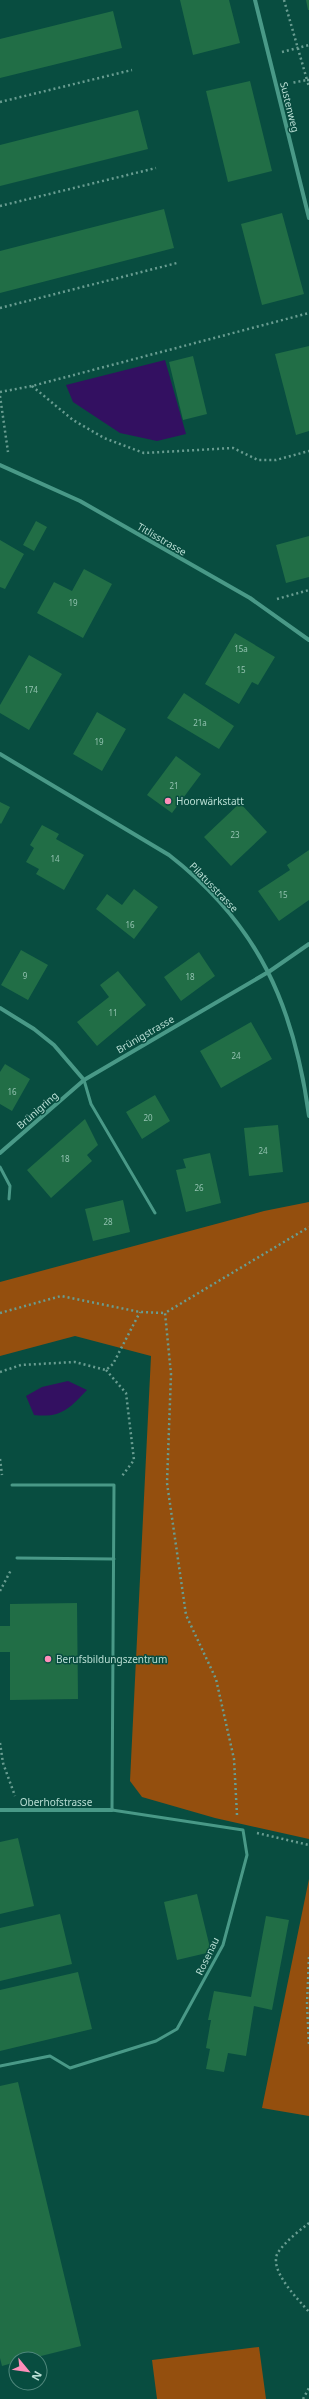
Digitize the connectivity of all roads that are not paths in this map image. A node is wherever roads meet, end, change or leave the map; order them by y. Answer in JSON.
{"nodes":[{"id":1,"x":256,"y":0,"type":"edge"},
{"id":2,"x":309,"y":218,"type":"edge"},
{"id":3,"x":2,"y":466,"type":"edge"},
{"id":4,"x":309,"y":640,"type":"edge"},
{"id":5,"x":0,"y":754,"type":"edge"},
{"id":6,"x":309,"y":944,"type":"edge"},
{"id":7,"x":270,"y":971,"type":"junction"},
{"id":8,"x":0,"y":1008,"type":"edge"},
{"id":9,"x":84,"y":1080,"type":"junction"},
{"id":10,"x":309,"y":1116,"type":"edge"},
{"id":11,"x":0,"y":1153,"type":"edge"},
{"id":12,"x":0,"y":1167,"type":"edge"},
{"id":13,"x":9,"y":1199,"type":"dead end"},
{"id":14,"x":156,"y":1214,"type":"dead end"},
{"id":15,"x":12,"y":1485,"type":"dead end"},
{"id":16,"x":17,"y":1558,"type":"dead end"},
{"id":17,"x":114,"y":1558,"type":"junction"},
{"id":18,"x":0,"y":1810,"type":"edge"},
{"id":19,"x":112,"y":1810,"type":"junction"},
{"id":20,"x":0,"y":2066,"type":"edge"}],
"edges":[{"from":1,"to":2,"type":"street","name":"Sustenweg"},
{"from":3,"to":4,"type":"street","name":"Titlisstrasse"},
{"from":5,"to":7,"type":"street","name":"Pilatusstrasse"},
{"from":6,"to":7,"type":"street","name":"Brünigstrasse"},
{"from":7,"to":9,"type":"street","name":"Brünigstrasse"},
{"from":7,"to":10,"type":"street","name":"Pilatusstrasse"},
{"from":8,"to":9,"type":"street"},
{"from":9,"to":11,"type":"street","name":"Brünigring"},
{"from":9,"to":14,"type":"lane"},
{"from":12,"to":13,"type":"lane"},
{"from":15,"to":17,"type":"lane"},
{"from":16,"to":17,"type":"lane"},
{"from":17,"to":19,"type":"lane"},
{"from":18,"to":19,"type":"street","name":"Oberhofstrasse"},
{"from":19,"to":20,"type":"lane","name":"Rosenau"}]}
